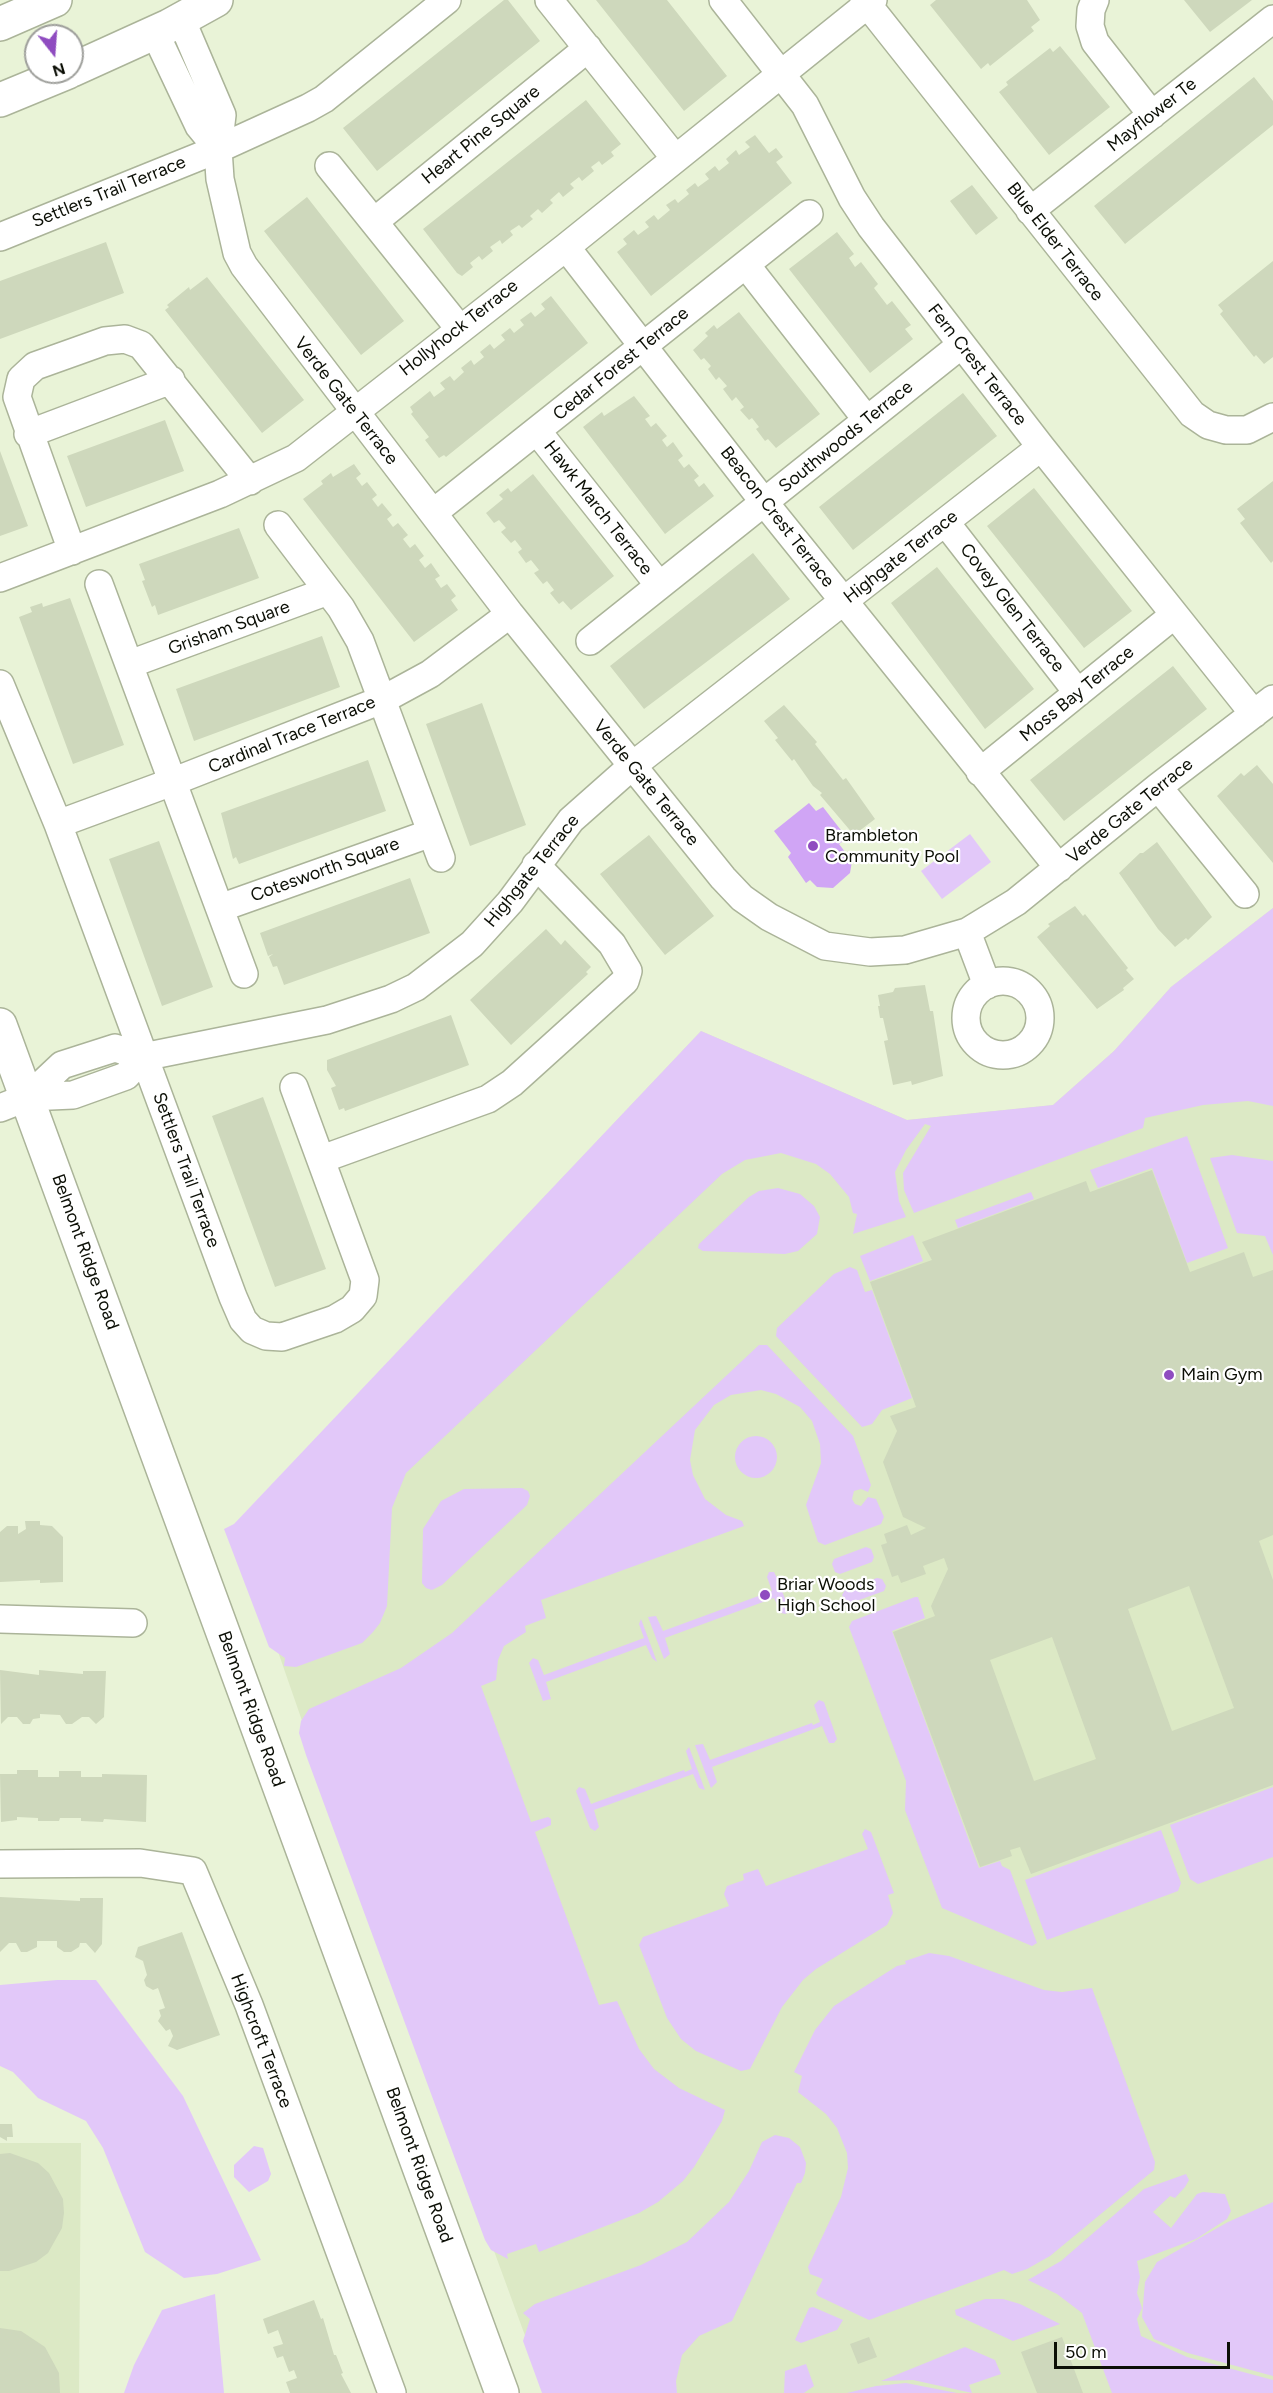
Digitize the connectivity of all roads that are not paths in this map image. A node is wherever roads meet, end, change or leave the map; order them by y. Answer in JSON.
{"nodes":[{"id":1,"x":55,"y":0,"type":"edge"},
{"id":2,"x":216,"y":0,"type":"edge"},
{"id":3,"x":447,"y":0,"type":"edge"},
{"id":4,"x":549,"y":0,"type":"edge"},
{"id":5,"x":723,"y":0,"type":"edge"},
{"id":6,"x":1095,"y":0,"type":"edge"},
{"id":7,"x":868,"y":2,"type":"edge"},
{"id":8,"x":1273,"y":19,"type":"edge"},
{"id":9,"x":0,"y":24,"type":"edge"},
{"id":10,"x":168,"y":26,"type":"junction"},
{"id":11,"x":588,"y":48,"type":"junction"},
{"id":12,"x":84,"y":65,"type":"edge"},
{"id":13,"x":780,"y":73,"type":"junction"},
{"id":14,"x":39,"y":84,"type":"edge"},
{"id":15,"x":0,"y":100,"type":"edge"},
{"id":16,"x":1152,"y":115,"type":"junction"},
{"id":17,"x":218,"y":148,"type":"junction"},
{"id":18,"x":675,"y":158,"type":"junction"},
{"id":19,"x":329,"y":166,"type":"dead end"},
{"id":20,"x":1030,"y":211,"type":"junction"},
{"id":21,"x":808,"y":214,"type":"dead end"},
{"id":22,"x":375,"y":221,"type":"junction"},
{"id":23,"x":0,"y":237,"type":"edge"},
{"id":24,"x":566,"y":247,"type":"junction"},
{"id":25,"x":746,"y":265,"type":"junction"},
{"id":26,"x":459,"y":328,"type":"junction"},
{"id":27,"x":643,"y":345,"type":"junction"},
{"id":28,"x":961,"y":345,"type":"junction"},
{"id":29,"x":171,"y":380,"type":"junction"},
{"id":30,"x":354,"y":413,"type":"junction"},
{"id":31,"x":1273,"y":417,"type":"edge"},
{"id":32,"x":867,"y":420,"type":"junction"},
{"id":33,"x":537,"y":430,"type":"junction"},
{"id":34,"x":28,"y":434,"type":"junction"},
{"id":35,"x":1041,"y":447,"type":"junction"},
{"id":36,"x":250,"y":481,"type":"junction"},
{"id":37,"x":764,"y":502,"type":"junction"},
{"id":38,"x":433,"y":513,"type":"junction"},
{"id":39,"x":946,"y":523,"type":"junction"},
{"id":40,"x":278,"y":525,"type":"dead end"},
{"id":41,"x":72,"y":551,"type":"junction"},
{"id":42,"x":0,"y":578,"type":"edge"},
{"id":43,"x":99,"y":584,"type":"dead end"},
{"id":44,"x":659,"y":585,"type":"junction"},
{"id":45,"x":328,"y":591,"type":"junction"},
{"id":46,"x":843,"y":601,"type":"junction"},
{"id":47,"x":510,"y":614,"type":"junction"},
{"id":48,"x":1174,"y":615,"type":"junction"},
{"id":49,"x":590,"y":641,"type":"dead end"},
{"id":50,"x":130,"y":664,"type":"junction"},
{"id":51,"x":0,"y":684,"type":"edge"},
{"id":52,"x":1078,"y":693,"type":"junction"},
{"id":53,"x":384,"y":699,"type":"junction"},
{"id":54,"x":1264,"y":706,"type":"edge"},
{"id":55,"x":632,"y":766,"type":"junction"},
{"id":56,"x":980,"y":772,"type":"junction"},
{"id":57,"x":172,"y":783,"type":"junction"},
{"id":58,"x":1158,"y":786,"type":"junction"},
{"id":59,"x":58,"y":824,"type":"junction"},
{"id":60,"x":431,"y":833,"type":"junction"},
{"id":61,"x":441,"y":858,"type":"dead end"},
{"id":62,"x":536,"y":865,"type":"junction"},
{"id":63,"x":1059,"y":868,"type":"junction"},
{"id":64,"x":1245,"y":894,"type":"dead end"},
{"id":65,"x":220,"y":908,"type":"junction"},
{"id":66,"x":967,"y":932,"type":"junction"},
{"id":67,"x":244,"y":974,"type":"dead end"},
{"id":68,"x":987,"y":985,"type":"dead end"},
{"id":69,"x":0,"y":1025,"type":"edge"},
{"id":70,"x":143,"y":1057,"type":"junction"},
{"id":71,"x":294,"y":1087,"type":"dead end"},
{"id":72,"x":14,"y":1103,"type":"edge"},
{"id":73,"x":322,"y":1159,"type":"junction"},
{"id":74,"x":0,"y":1619,"type":"edge"},
{"id":75,"x":133,"y":1623,"type":"dead end"},
{"id":76,"x":0,"y":1864,"type":"edge"},
{"id":77,"x":392,"y":2393,"type":"edge"},
{"id":78,"x":502,"y":2393,"type":"edge"}],
"edges":[{"from":1,"to":9,"type":"main road"},
{"from":2,"to":10,"type":"main road"},
{"from":3,"to":17,"type":"street"},
{"from":4,"to":11,"type":"street"},
{"from":5,"to":13,"type":"street","name":"Fern Crest Terrace"},
{"from":6,"to":16,"type":"street"},
{"from":7,"to":13,"type":"street","name":"Hollyhock Terrace"},
{"from":7,"to":20,"type":"street","name":"Blue Elder Terrace"},
{"from":8,"to":16,"type":"street","name":"Mayflower Te"},
{"from":10,"to":12,"type":"main road"},
{"from":10,"to":17,"type":"street"},
{"from":11,"to":18,"type":"street"},
{"from":11,"to":22,"type":"street","name":"Heart Pine Square"},
{"from":13,"to":18,"type":"street","name":"Hollyhock Terrace"},
{"from":13,"to":28,"type":"street","name":"Fern Crest Terrace"},
{"from":14,"to":15,"type":"main road"},
{"from":16,"to":20,"type":"street","name":"Mayflower Te"},
{"from":17,"to":23,"type":"street","name":"Settlers Trail Terrace"},
{"from":17,"to":30,"type":"street","name":"Verde Gate Terrace"},
{"from":18,"to":24,"type":"street","name":"Hollyhock Terrace"},
{"from":19,"to":22,"type":"street"},
{"from":20,"to":31,"type":"street","name":"Blue Elder Terrace"},
{"from":21,"to":25,"type":"street","name":"Cedar Forest Terrace"},
{"from":22,"to":26,"type":"street"},
{"from":24,"to":26,"type":"street","name":"Hollyhock Terrace"},
{"from":24,"to":27,"type":"street","name":"Beacon Crest Terrace"},
{"from":25,"to":27,"type":"street","name":"Cedar Forest Terrace"},
{"from":25,"to":32,"type":"street"},
{"from":26,"to":30,"type":"street","name":"Hollyhock Terrace"},
{"from":27,"to":33,"type":"street","name":"Cedar Forest Terrace"},
{"from":27,"to":37,"type":"street","name":"Beacon Crest Terrace"},
{"from":28,"to":32,"type":"street","name":"Southwoods Terrace"},
{"from":28,"to":35,"type":"street","name":"Fern Crest Terrace"},
{"from":29,"to":34,"type":"street"},
{"from":29,"to":34,"type":"street"},
{"from":29,"to":36,"type":"street"},
{"from":30,"to":36,"type":"street","name":"Hollyhock Terrace"},
{"from":30,"to":38,"type":"street","name":"Verde Gate Terrace"},
{"from":32,"to":37,"type":"street","name":"Southwoods Terrace"},
{"from":33,"to":38,"type":"street","name":"Cedar Forest Terrace"},
{"from":33,"to":44,"type":"street","name":"Hawk March Terrace"},
{"from":34,"to":41,"type":"street"},
{"from":35,"to":39,"type":"street","name":"Highgate Terrace"},
{"from":35,"to":48,"type":"street","name":"Fern Crest Terrace"},
{"from":36,"to":41,"type":"street","name":"Hollyhock Terrace"},
{"from":37,"to":44,"type":"street","name":"Southwoods Terrace"},
{"from":37,"to":46,"type":"street","name":"Beacon Crest Terrace"},
{"from":38,"to":47,"type":"street","name":"Verde Gate Terrace"},
{"from":39,"to":46,"type":"street","name":"Highgate Terrace"},
{"from":39,"to":52,"type":"street","name":"Covey Glen Terrace"},
{"from":40,"to":45,"type":"street"},
{"from":41,"to":42,"type":"street","name":"Hollyhock Terrace"},
{"from":43,"to":50,"type":"street"},
{"from":44,"to":49,"type":"street","name":"Southwoods Terrace"},
{"from":45,"to":50,"type":"street","name":"Grisham Square"},
{"from":45,"to":53,"type":"street"},
{"from":46,"to":55,"type":"street","name":"Highgate Terrace"},
{"from":46,"to":56,"type":"street","name":"Beacon Crest Terrace"},
{"from":47,"to":53,"type":"street","name":"Cardinal Trace Terrace"},
{"from":47,"to":55,"type":"street","name":"Verde Gate Terrace"},
{"from":48,"to":52,"type":"street","name":"Moss Bay Terrace"},
{"from":48,"to":54,"type":"street","name":"Fern Crest Terrace"},
{"from":50,"to":57,"type":"street"},
{"from":51,"to":59,"type":"street","name":"Settlers Trail Terrace"},
{"from":52,"to":56,"type":"street","name":"Moss Bay Terrace"},
{"from":53,"to":57,"type":"street","name":"Cardinal Trace Terrace"},
{"from":53,"to":60,"type":"street"},
{"from":54,"to":58,"type":"street","name":"Verde Gate Terrace"},
{"from":55,"to":62,"type":"street","name":"Highgate Terrace"},
{"from":55,"to":66,"type":"street","name":"Verde Gate Terrace"},
{"from":56,"to":63,"type":"street","name":"Beacon Crest Terrace"},
{"from":57,"to":59,"type":"street","name":"Cardinal Trace Terrace"},
{"from":57,"to":65,"type":"street"},
{"from":58,"to":63,"type":"street","name":"Verde Gate Terrace"},
{"from":58,"to":64,"type":"street"},
{"from":59,"to":70,"type":"street","name":"Settlers Trail Terrace"},
{"from":60,"to":61,"type":"street"},
{"from":60,"to":65,"type":"street","name":"Cotesworth Square"},
{"from":62,"to":70,"type":"street","name":"Highgate Terrace"},
{"from":62,"to":73,"type":"street"},
{"from":63,"to":66,"type":"street","name":"Verde Gate Terrace"},
{"from":65,"to":67,"type":"street"},
{"from":66,"to":68,"type":"street"},
{"from":69,"to":72,"type":"main road","name":"Belmont Ridge Road"},
{"from":70,"to":72,"type":"street"},
{"from":70,"to":73,"type":"street","name":"Settlers Trail Terrace"},
{"from":71,"to":73,"type":"street","name":"Settlers Trail Terrace"},
{"from":72,"to":78,"type":"main road","name":"Belmont Ridge Road"},
{"from":74,"to":75,"type":"street"},
{"from":76,"to":77,"type":"street","name":"Highcroft Terrace"}]}
